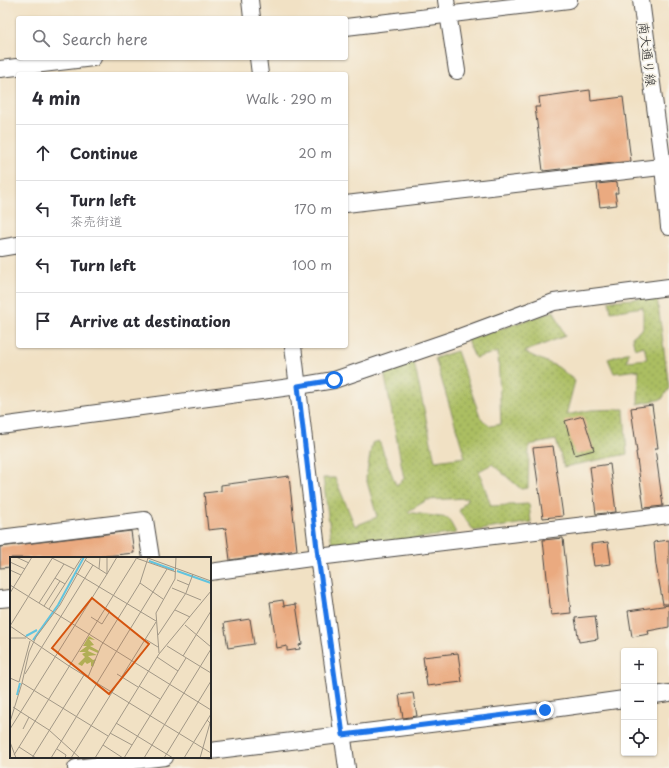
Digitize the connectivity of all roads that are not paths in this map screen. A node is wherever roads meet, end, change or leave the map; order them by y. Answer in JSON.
{"nodes":[{"id":1,"x":250,"y":0,"type":"edge"},
{"id":2,"x":569,"y":0,"type":"edge"},
{"id":3,"x":641,"y":0,"type":"edge"},
{"id":4,"x":447,"y":7,"type":"edge"},
{"id":5,"x":252,"y":16,"type":"edge"},
{"id":6,"x":348,"y":27,"type":"edge"},
{"id":7,"x":78,"y":60,"type":"edge"},
{"id":8,"x":258,"y":60,"type":"edge"},
{"id":9,"x":0,"y":70,"type":"edge"},
{"id":10,"x":457,"y":71,"type":"dead end"},
{"id":11,"x":260,"y":72,"type":"edge"},
{"id":12,"x":666,"y":167,"type":"edge"},
{"id":13,"x":348,"y":204,"type":"edge"},
{"id":14,"x":669,"y":227,"type":"edge"},
{"id":15,"x":16,"y":245,"type":"edge"},
{"id":16,"x":0,"y":248,"type":"edge"},
{"id":17,"x":669,"y":287,"type":"edge"},
{"id":18,"x":294,"y":348,"type":"edge"},
{"id":19,"x":298,"y":386,"type":"junction"},
{"id":20,"x":0,"y":426,"type":"edge"},
{"id":21,"x":669,"y":515,"type":"edge"},
{"id":22,"x":0,"y":538,"type":"edge"},
{"id":23,"x":151,"y":557,"type":"edge"},
{"id":24,"x":318,"y":557,"type":"junction"},
{"id":25,"x":211,"y":572,"type":"edge"},
{"id":26,"x":10,"y":598,"type":"edge"},
{"id":27,"x":0,"y":599,"type":"edge"},
{"id":28,"x":669,"y":693,"type":"edge"},
{"id":29,"x":657,"y":695,"type":"edge"},
{"id":30,"x":621,"y":699,"type":"edge"},
{"id":31,"x":343,"y":735,"type":"junction"},
{"id":32,"x":211,"y":751,"type":"edge"},
{"id":33,"x":157,"y":758,"type":"edge"},
{"id":34,"x":76,"y":768,"type":"edge"},
{"id":35,"x":347,"y":768,"type":"edge"}],
"edges":[{"from":1,"to":5,"type":"street"},
{"from":2,"to":4,"type":"street"},
{"from":3,"to":12,"type":"street","name":"南大通り線"},
{"from":4,"to":6,"type":"street"},
{"from":4,"to":10,"type":"street"},
{"from":7,"to":9,"type":"street"},
{"from":8,"to":11,"type":"street"},
{"from":12,"to":13,"type":"street"},
{"from":12,"to":14,"type":"street","name":"南大通り線"},
{"from":15,"to":16,"type":"street"},
{"from":17,"to":19,"type":"street"},
{"from":18,"to":19,"type":"street"},
{"from":19,"to":20,"type":"street"},
{"from":19,"to":24,"type":"street"},
{"from":21,"to":24,"type":"street"},
{"from":22,"to":23,"type":"street"},
{"from":24,"to":25,"type":"street"},
{"from":24,"to":31,"type":"street"},
{"from":26,"to":27,"type":"street"},
{"from":28,"to":29,"type":"street"},
{"from":30,"to":31,"type":"street"},
{"from":31,"to":32,"type":"street"},
{"from":31,"to":35,"type":"street"},
{"from":33,"to":34,"type":"street"}]}
